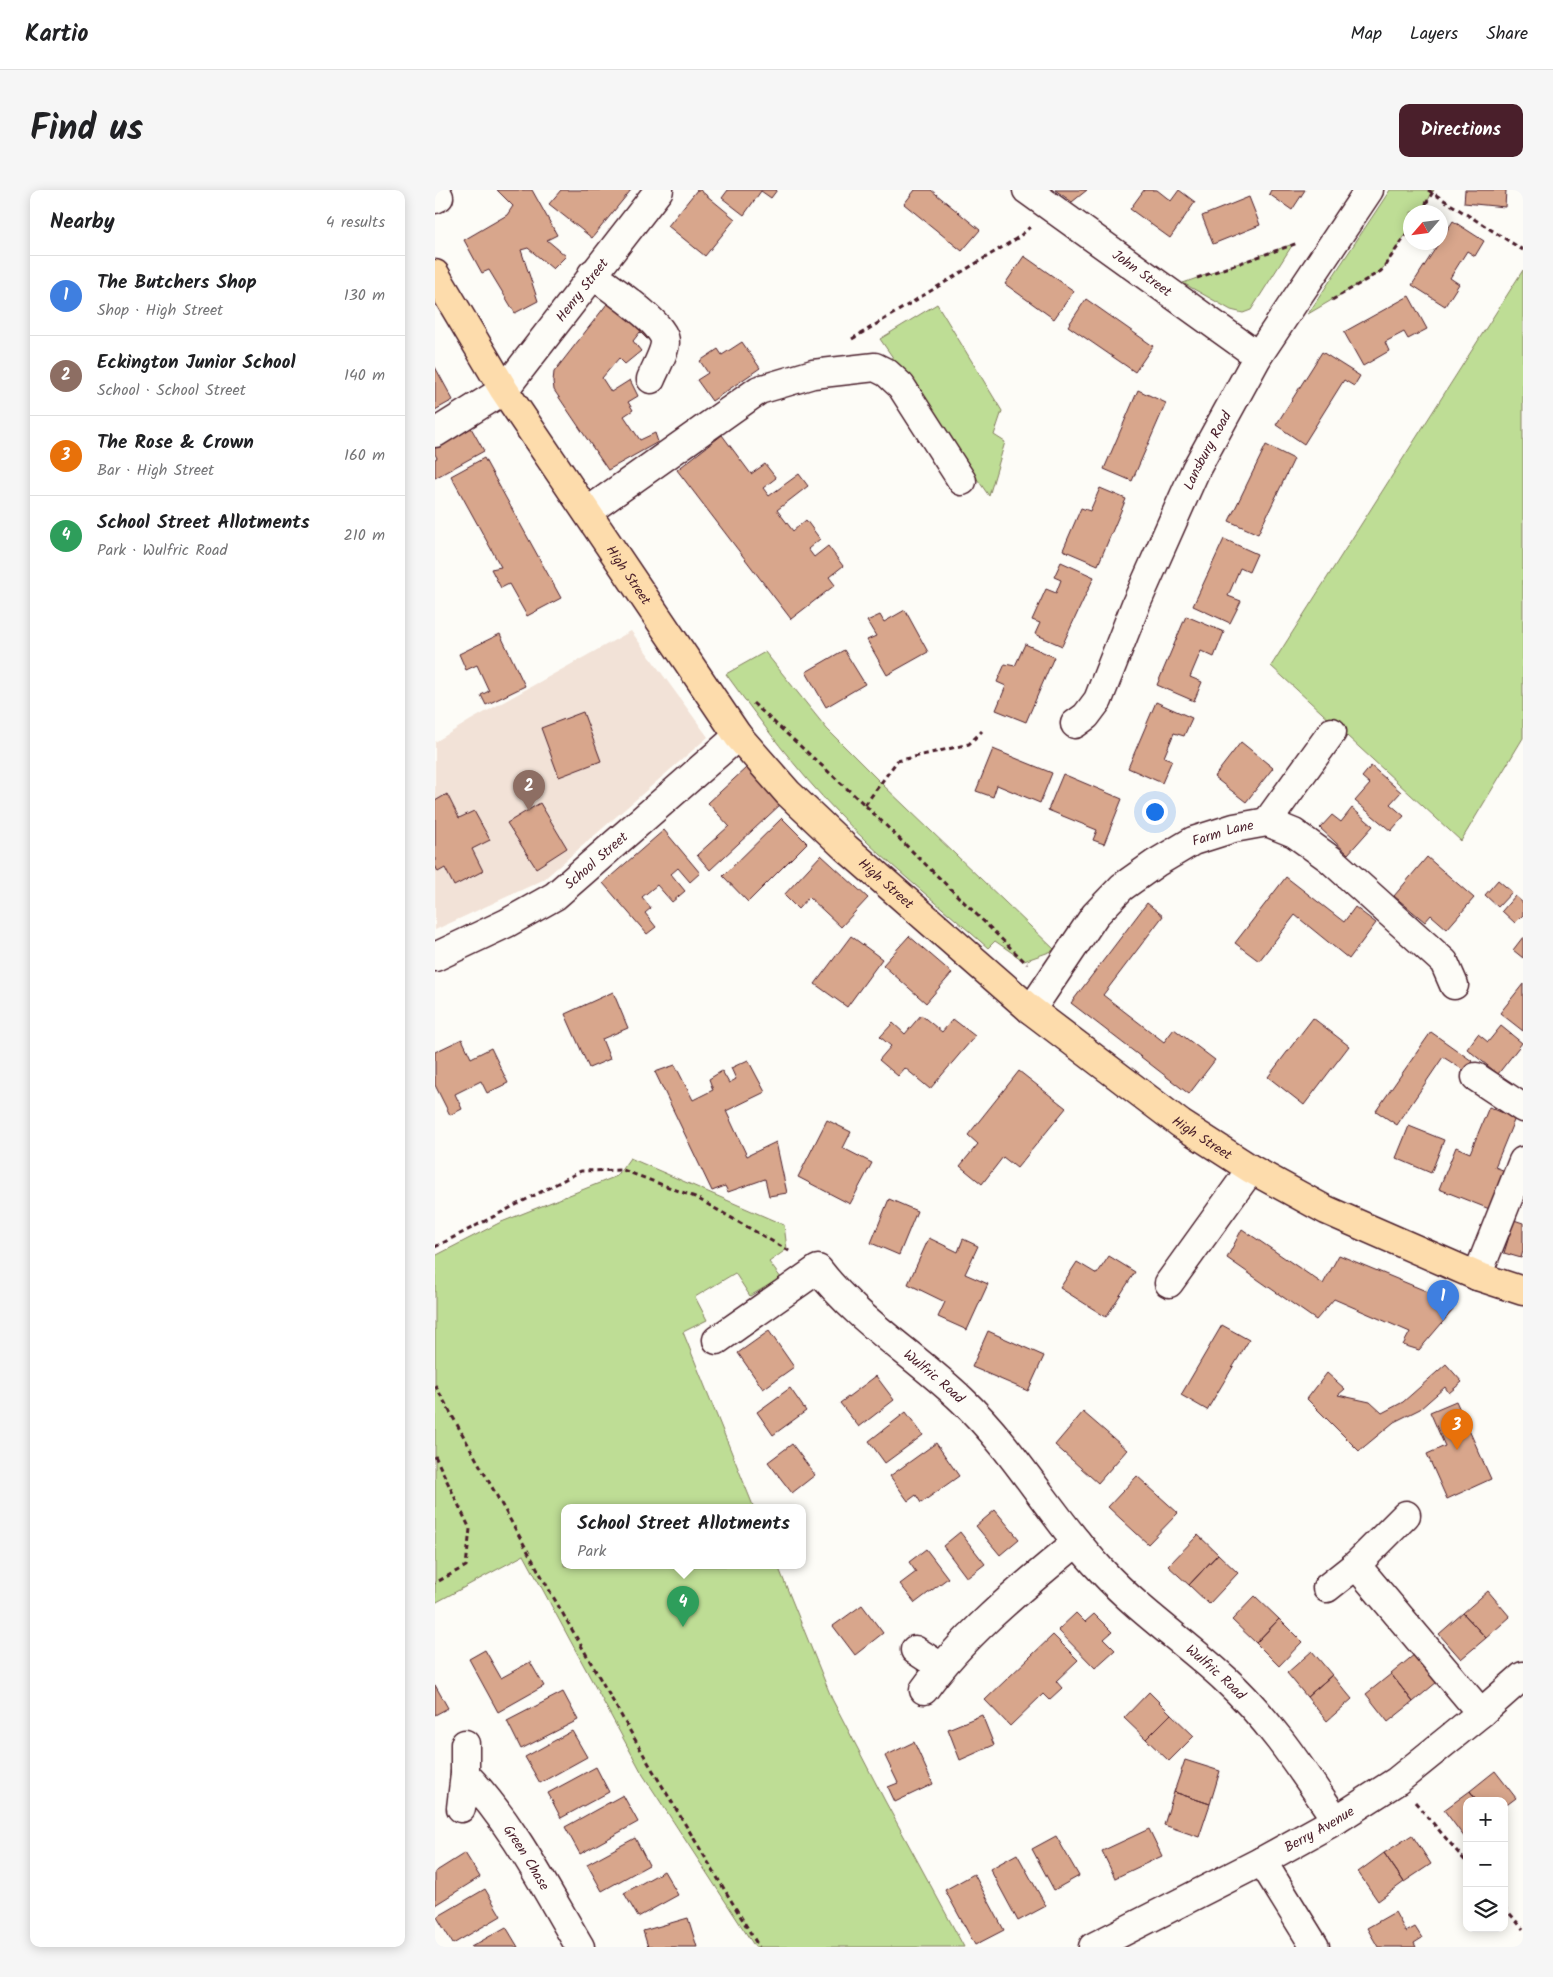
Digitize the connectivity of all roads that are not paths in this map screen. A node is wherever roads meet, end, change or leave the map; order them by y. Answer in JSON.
{"nodes":[{"id":1,"x":659,"y":190,"type":"edge"},
{"id":2,"x":1027,"y":190,"type":"edge"},
{"id":3,"x":1369,"y":190,"type":"edge"},
{"id":4,"x":435,"y":274,"type":"edge"},
{"id":5,"x":593,"y":274,"type":"junction"},
{"id":6,"x":1258,"y":356,"type":"junction"},
{"id":7,"x":651,"y":379,"type":"dead end"},
{"id":8,"x":504,"y":390,"type":"junction"},
{"id":9,"x":435,"y":433,"type":"edge"},
{"id":10,"x":962,"y":481,"type":"dead end"},
{"id":11,"x":587,"y":512,"type":"junction"},
{"id":12,"x":1075,"y":724,"type":"dead end"},
{"id":13,"x":1331,"y":732,"type":"dead end"},
{"id":14,"x":738,"y":736,"type":"junction"},
{"id":15,"x":1267,"y":822,"type":"junction"},
{"id":16,"x":435,"y":956,"type":"edge"},
{"id":17,"x":1454,"y":985,"type":"dead end"},
{"id":18,"x":1031,"y":1010,"type":"junction"},
{"id":19,"x":1475,"y":1077,"type":"dead end"},
{"id":20,"x":1523,"y":1108,"type":"edge"},
{"id":21,"x":1523,"y":1163,"type":"edge"},
{"id":22,"x":1251,"y":1169,"type":"junction"},
{"id":23,"x":1477,"y":1276,"type":"junction"},
{"id":24,"x":1169,"y":1283,"type":"dead end"},
{"id":25,"x":1523,"y":1291,"type":"edge"},
{"id":26,"x":717,"y":1340,"type":"dead end"},
{"id":27,"x":1406,"y":1515,"type":"dead end"},
{"id":28,"x":1077,"y":1542,"type":"junction"},
{"id":29,"x":1356,"y":1565,"type":"junction"},
{"id":30,"x":1327,"y":1588,"type":"dead end"},
{"id":31,"x":915,"y":1650,"type":"dead end"},
{"id":32,"x":941,"y":1667,"type":"junction"},
{"id":33,"x":1523,"y":1676,"type":"edge"},
{"id":34,"x":924,"y":1690,"type":"dead end"},
{"id":35,"x":1481,"y":1713,"type":"junction"},
{"id":36,"x":465,"y":1744,"type":"dead end"},
{"id":37,"x":465,"y":1774,"type":"junction"},
{"id":38,"x":461,"y":1808,"type":"dead end"},
{"id":39,"x":1336,"y":1820,"type":"junction"},
{"id":40,"x":1262,"y":1861,"type":"junction"},
{"id":41,"x":580,"y":1947,"type":"edge"},
{"id":42,"x":1093,"y":1947,"type":"edge"},
{"id":43,"x":1315,"y":1947,"type":"edge"}],
"edges":[{"from":1,"to":5,"type":"street","name":"Henry Street"},
{"from":2,"to":6,"type":"street","name":"John Street"},
{"from":3,"to":6,"type":"street","name":"Lansbury Road"},
{"from":4,"to":8,"type":"main road","name":"High Street"},
{"from":5,"to":7,"type":"street"},
{"from":5,"to":8,"type":"street","name":"Henry Street"},
{"from":6,"to":12,"type":"street","name":"Lansbury Road"},
{"from":8,"to":9,"type":"street"},
{"from":8,"to":11,"type":"main road","name":"High Street"},
{"from":10,"to":11,"type":"street"},
{"from":11,"to":14,"type":"main road","name":"High Street"},
{"from":13,"to":15,"type":"street"},
{"from":14,"to":16,"type":"street","name":"School Street"},
{"from":14,"to":18,"type":"main road","name":"High Street"},
{"from":15,"to":17,"type":"street","name":"Farm Lane"},
{"from":15,"to":18,"type":"street","name":"Farm Lane"},
{"from":18,"to":22,"type":"main road","name":"High Street"},
{"from":19,"to":20,"type":"street"},
{"from":21,"to":23,"type":"street"},
{"from":22,"to":23,"type":"main road","name":"High Street"},
{"from":22,"to":24,"type":"street"},
{"from":23,"to":25,"type":"main road","name":"High Street"},
{"from":26,"to":28,"type":"street","name":"Wulfric Road"},
{"from":27,"to":29,"type":"street"},
{"from":28,"to":32,"type":"street"},
{"from":28,"to":39,"type":"street","name":"Wulfric Road"},
{"from":29,"to":30,"type":"street"},
{"from":29,"to":35,"type":"street"},
{"from":31,"to":32,"type":"street"},
{"from":32,"to":34,"type":"street"},
{"from":33,"to":35,"type":"street","name":"Berry Avenue"},
{"from":35,"to":39,"type":"street","name":"Berry Avenue"},
{"from":36,"to":37,"type":"street"},
{"from":37,"to":38,"type":"street"},
{"from":37,"to":41,"type":"street","name":"Green Chase"},
{"from":39,"to":40,"type":"street","name":"Berry Avenue"},
{"from":40,"to":42,"type":"street","name":"Berry Avenue"},
{"from":40,"to":43,"type":"street"}]}
